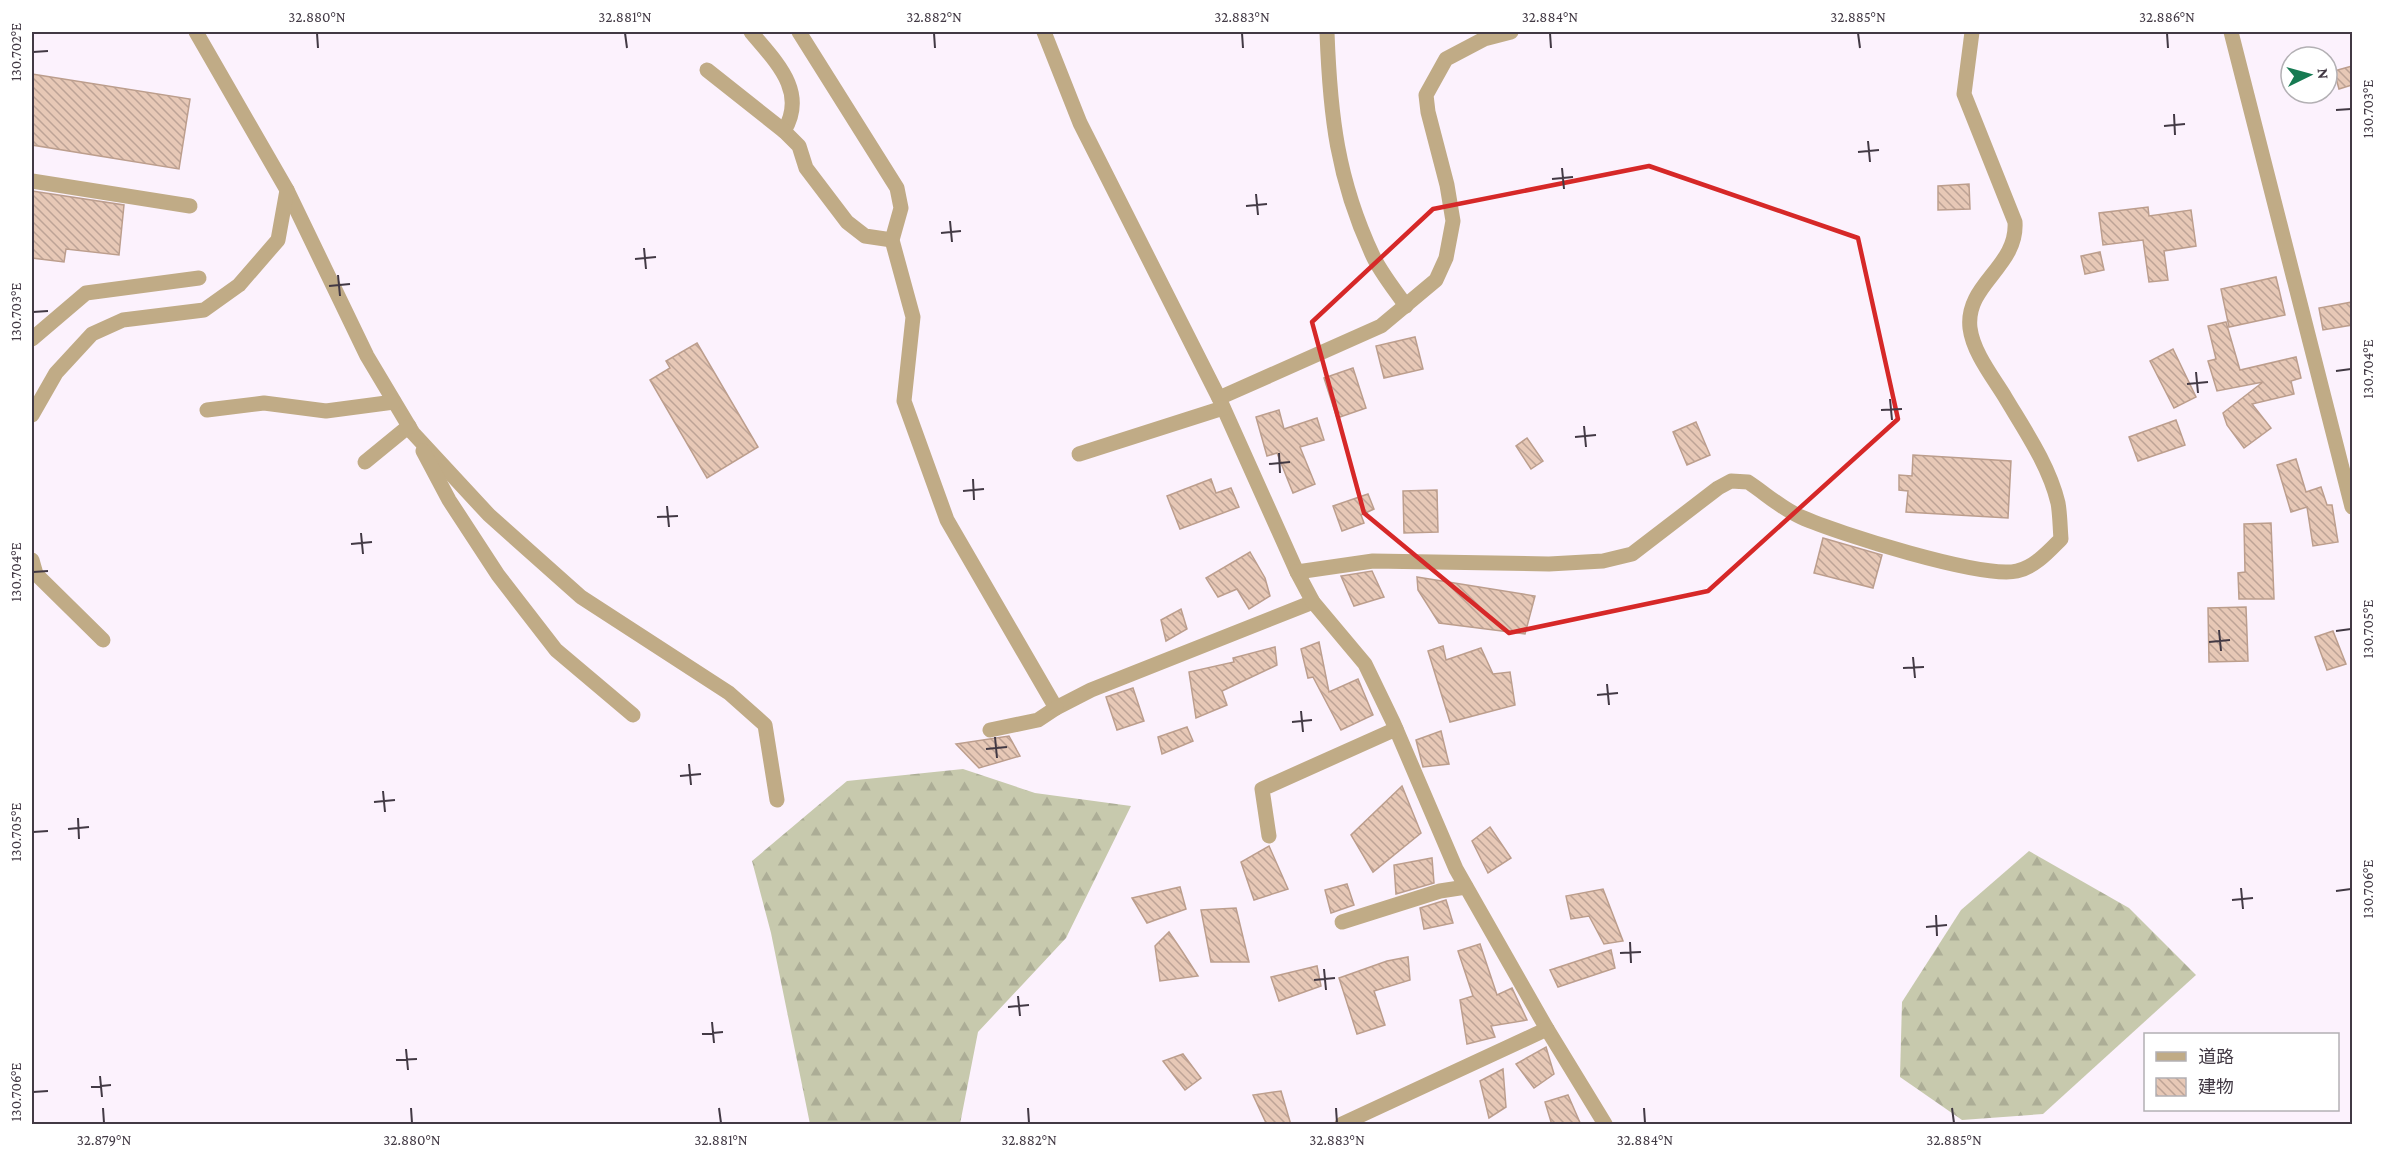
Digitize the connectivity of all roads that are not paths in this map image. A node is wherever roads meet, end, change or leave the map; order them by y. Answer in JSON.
{"nodes":[{"id":1,"x":196,"y":32,"type":"edge"},
{"id":2,"x":751,"y":32,"type":"edge"},
{"id":3,"x":799,"y":32,"type":"edge"},
{"id":4,"x":1044,"y":32,"type":"edge"},
{"id":5,"x":1327,"y":32,"type":"edge"},
{"id":6,"x":1510,"y":32,"type":"edge"},
{"id":7,"x":1972,"y":32,"type":"edge"},
{"id":8,"x":2231,"y":32,"type":"edge"},
{"id":9,"x":707,"y":70,"type":"dead end"},
{"id":10,"x":784,"y":131,"type":"junction"},
{"id":11,"x":32,"y":181,"type":"edge"},
{"id":12,"x":287,"y":190,"type":"junction"},
{"id":13,"x":190,"y":206,"type":"dead end"},
{"id":14,"x":892,"y":240,"type":"junction"},
{"id":15,"x":199,"y":278,"type":"dead end"},
{"id":16,"x":1406,"y":306,"type":"junction"},
{"id":17,"x":32,"y":339,"type":"edge"},
{"id":18,"x":38,"y":395,"type":"edge"},
{"id":19,"x":394,"y":402,"type":"junction"},
{"id":20,"x":1221,"y":403,"type":"junction"},
{"id":21,"x":207,"y":410,"type":"dead end"},
{"id":22,"x":32,"y":415,"type":"edge"},
{"id":23,"x":411,"y":430,"type":"junction"},
{"id":24,"x":1079,"y":454,"type":"dead end"},
{"id":25,"x":364,"y":462,"type":"dead end"},
{"id":26,"x":2352,"y":507,"type":"edge"},
{"id":27,"x":32,"y":560,"type":"edge"},
{"id":28,"x":1297,"y":572,"type":"junction"},
{"id":29,"x":1313,"y":602,"type":"junction"},
{"id":30,"x":103,"y":640,"type":"dead end"},
{"id":31,"x":1056,"y":708,"type":"junction"},
{"id":32,"x":633,"y":715,"type":"dead end"},
{"id":33,"x":1396,"y":729,"type":"junction"},
{"id":34,"x":990,"y":730,"type":"dead end"},
{"id":35,"x":777,"y":800,"type":"dead end"},
{"id":36,"x":1269,"y":836,"type":"dead end"},
{"id":37,"x":1466,"y":887,"type":"junction"},
{"id":38,"x":1341,"y":922,"type":"dead end"},
{"id":39,"x":1546,"y":1029,"type":"junction"},
{"id":40,"x":1342,"y":1125,"type":"edge"},
{"id":41,"x":1605,"y":1125,"type":"edge"}],
"edges":[{"from":1,"to":12,"type":"street"},
{"from":2,"to":10,"type":"street"},
{"from":3,"to":14,"type":"street"},
{"from":4,"to":20,"type":"street"},
{"from":5,"to":16,"type":"street"},
{"from":6,"to":16,"type":"street"},
{"from":7,"to":28,"type":"street"},
{"from":8,"to":26,"type":"street"},
{"from":9,"to":10,"type":"street"},
{"from":10,"to":14,"type":"street"},
{"from":11,"to":13,"type":"street"},
{"from":12,"to":18,"type":"street"},
{"from":12,"to":19,"type":"street"},
{"from":14,"to":31,"type":"street"},
{"from":15,"to":17,"type":"street"},
{"from":16,"to":20,"type":"street"},
{"from":18,"to":22,"type":"street"},
{"from":19,"to":21,"type":"street"},
{"from":19,"to":23,"type":"street"},
{"from":20,"to":24,"type":"street"},
{"from":20,"to":28,"type":"street"},
{"from":23,"to":25,"type":"street"},
{"from":23,"to":32,"type":"street"},
{"from":23,"to":35,"type":"street"},
{"from":27,"to":30,"type":"street"},
{"from":28,"to":29,"type":"street"},
{"from":29,"to":31,"type":"street"},
{"from":29,"to":33,"type":"street"},
{"from":31,"to":34,"type":"street"},
{"from":33,"to":36,"type":"street"},
{"from":33,"to":37,"type":"street"},
{"from":37,"to":38,"type":"street"},
{"from":37,"to":39,"type":"street"},
{"from":39,"to":40,"type":"street"},
{"from":39,"to":41,"type":"street"}]}
